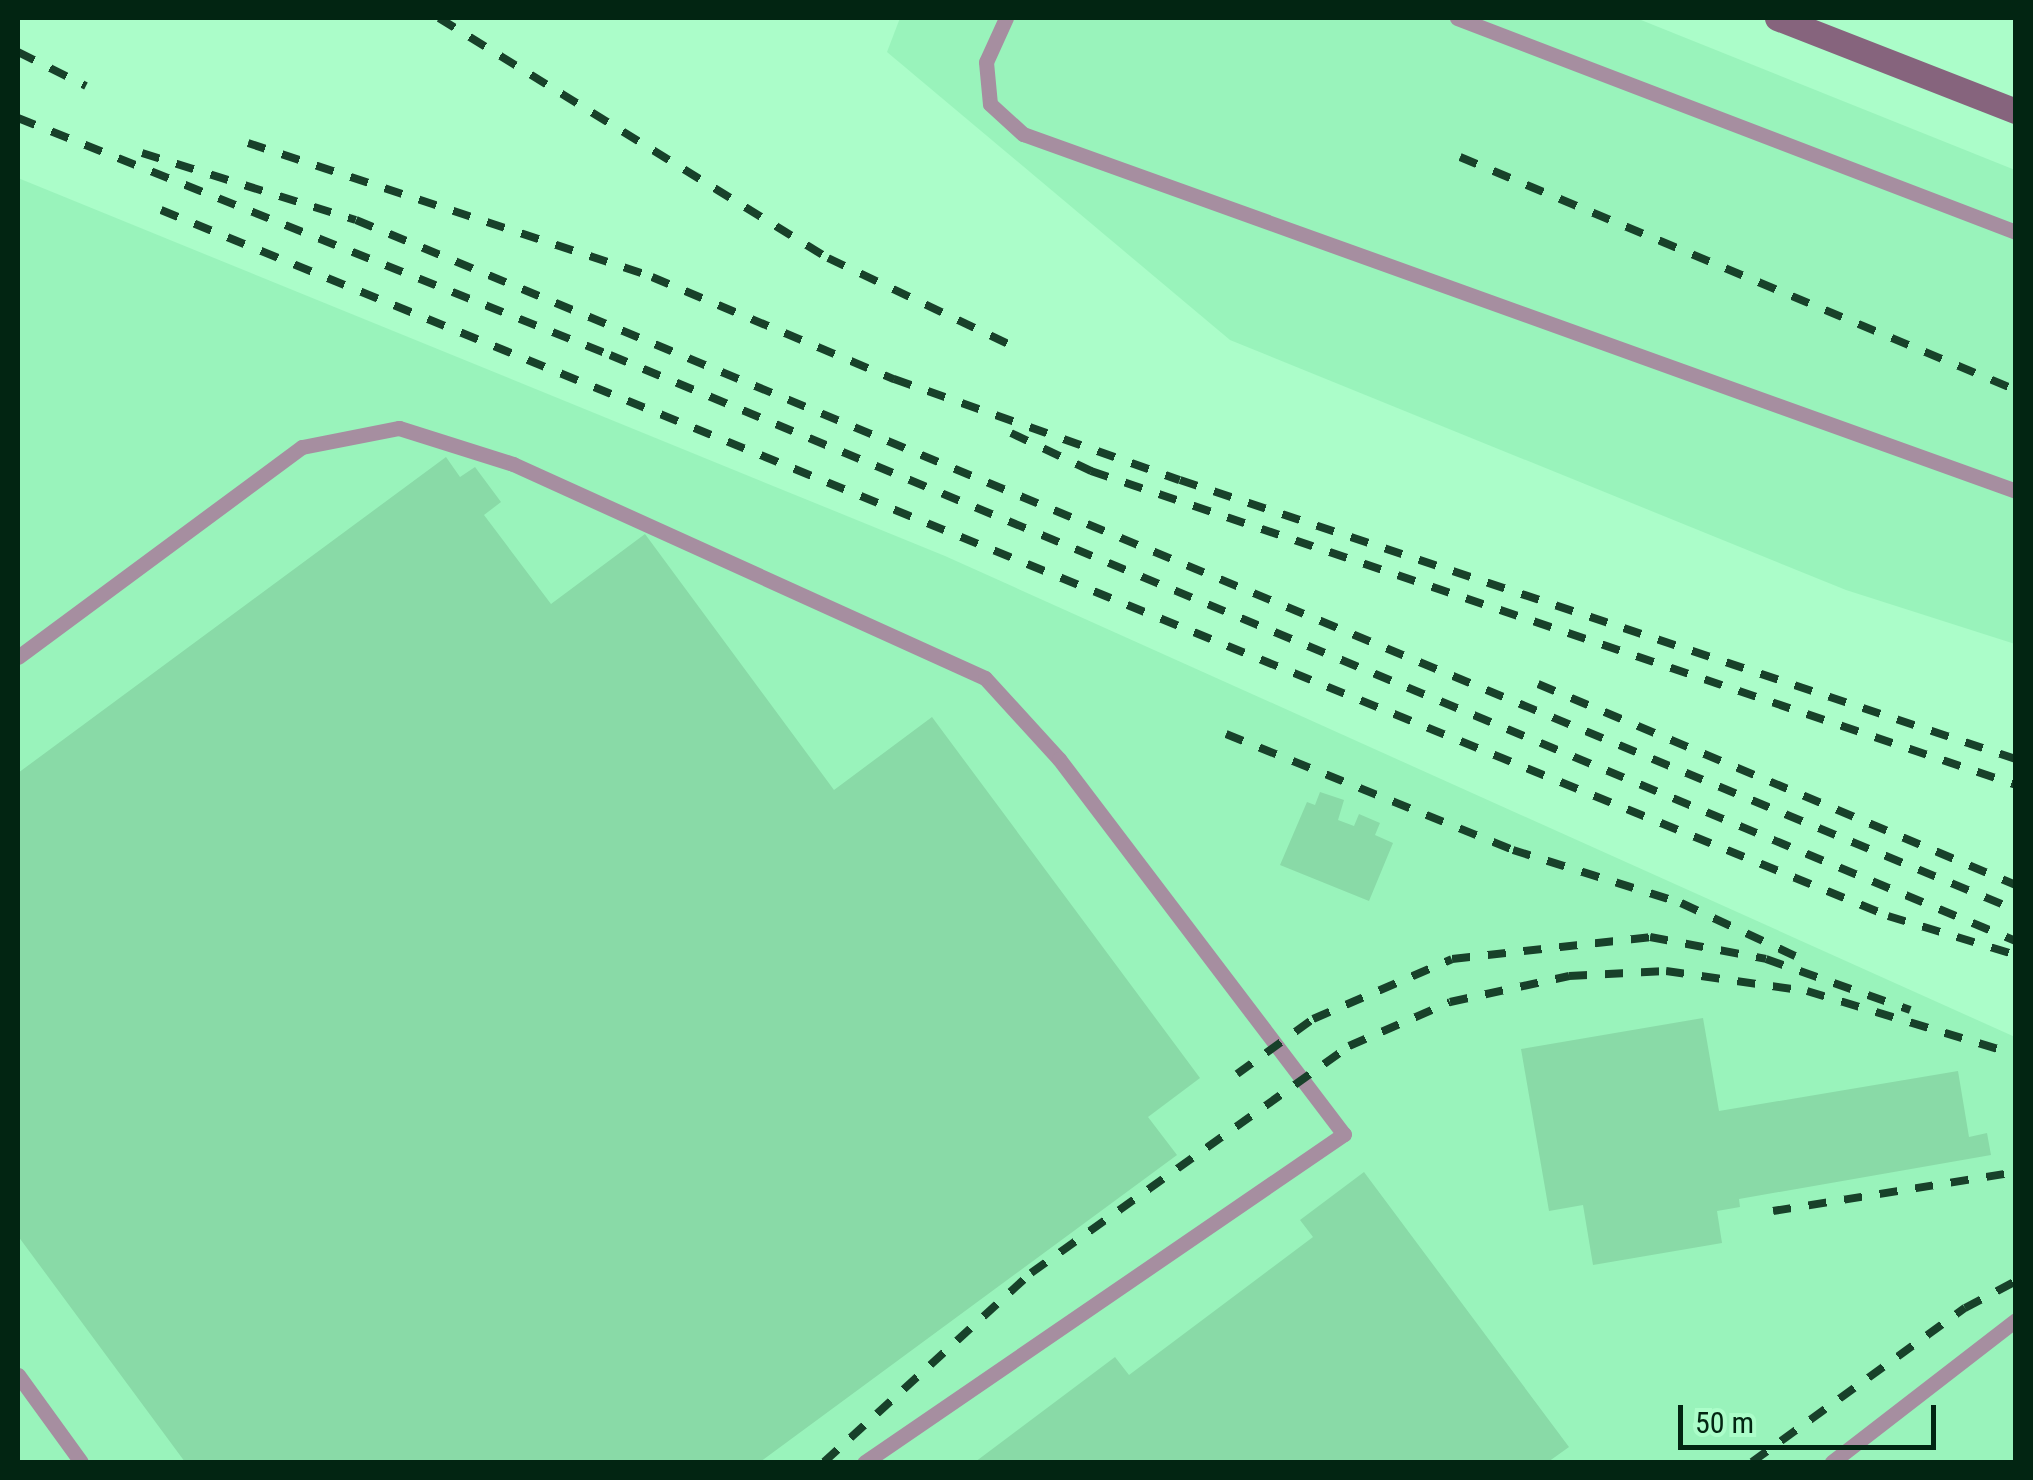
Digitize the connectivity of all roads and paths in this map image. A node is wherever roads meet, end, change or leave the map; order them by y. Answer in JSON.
{"nodes":[{"id":1,"x":1006,"y":18,"type":"edge"},
{"id":2,"x":1457,"y":18,"type":"edge"},
{"id":3,"x":1777,"y":18,"type":"edge"},
{"id":4,"x":2016,"y":111,"type":"edge"},
{"id":5,"x":2016,"y":232,"type":"edge"},
{"id":6,"x":2016,"y":490,"type":"edge"},
{"id":7,"x":18,"y":657,"type":"edge"},
{"id":8,"x":2016,"y":1320,"type":"edge"},
{"id":9,"x":18,"y":1376,"type":"edge"},
{"id":10,"x":81,"y":1462,"type":"edge"},
{"id":11,"x":865,"y":1462,"type":"edge"},
{"id":12,"x":1832,"y":1462,"type":"edge"}],
"edges":[{"from":1,"to":6,"type":"lane"},
{"from":2,"to":5,"type":"lane"},
{"from":3,"to":4,"type":"street"},
{"from":7,"to":11,"type":"lane"},
{"from":8,"to":12,"type":"lane"},
{"from":9,"to":10,"type":"lane"}]}
